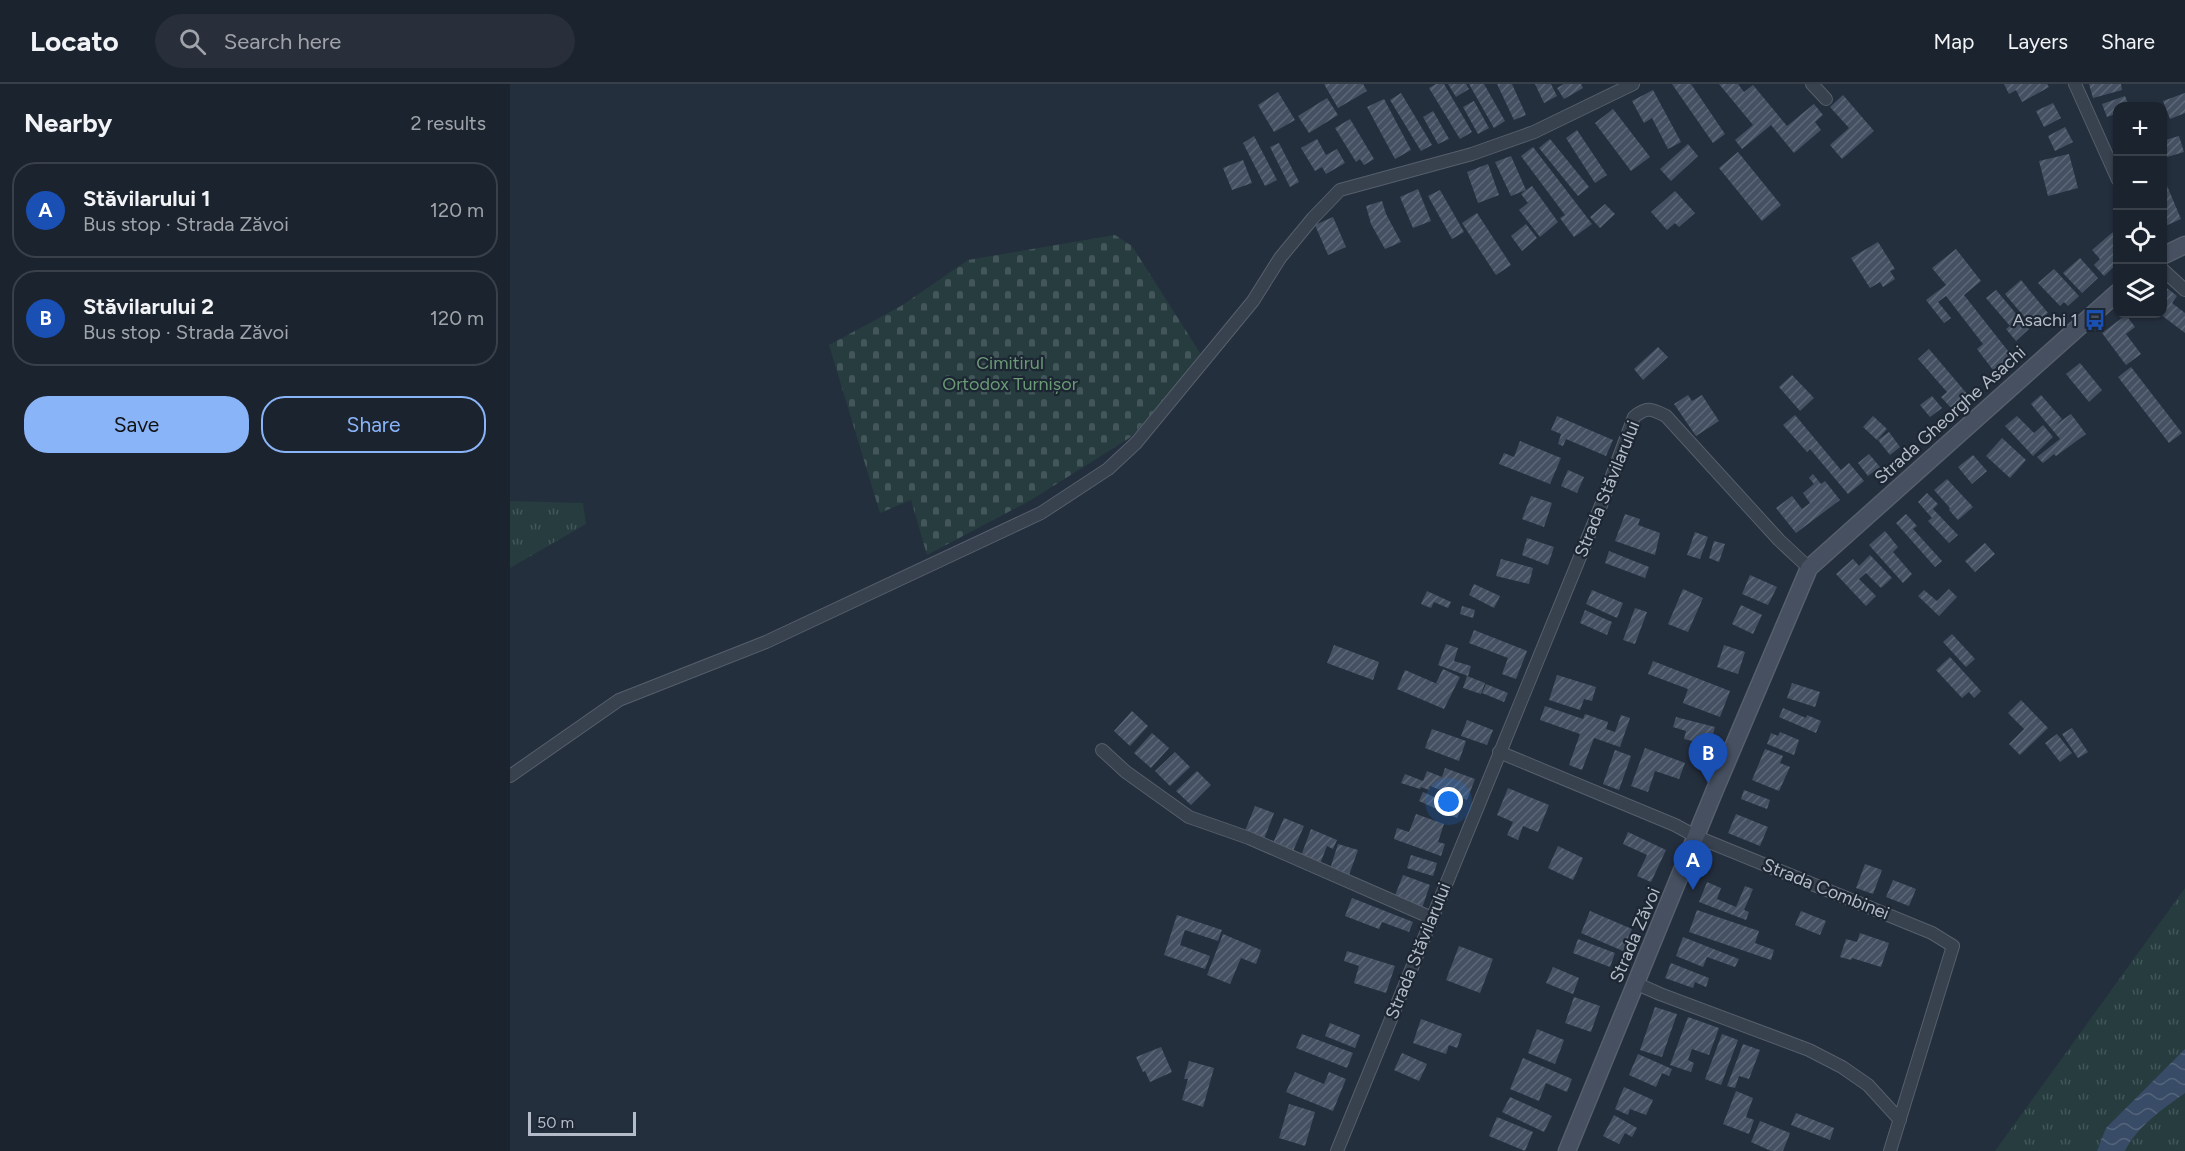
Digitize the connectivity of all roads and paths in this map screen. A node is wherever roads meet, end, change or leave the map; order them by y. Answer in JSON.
{"nodes":[{"id":1,"x":1634,"y":84,"type":"edge"},
{"id":2,"x":1812,"y":84,"type":"edge"},
{"id":3,"x":2074,"y":84,"type":"edge"},
{"id":4,"x":1826,"y":99,"type":"dead end"},
{"id":5,"x":2113,"y":169,"type":"edge"},
{"id":6,"x":2185,"y":245,"type":"edge"},
{"id":7,"x":2167,"y":254,"type":"edge"},
{"id":8,"x":2167,"y":273,"type":"edge"},
{"id":9,"x":2185,"y":290,"type":"edge"},
{"id":10,"x":2113,"y":296,"type":"edge"},
{"id":11,"x":1809,"y":568,"type":"junction"},
{"id":12,"x":1102,"y":750,"type":"dead end"},
{"id":13,"x":1499,"y":752,"type":"junction"},
{"id":14,"x":510,"y":776,"type":"edge"},
{"id":15,"x":1697,"y":837,"type":"junction"},
{"id":16,"x":1432,"y":918,"type":"junction"},
{"id":17,"x":1635,"y":983,"type":"junction"},
{"id":18,"x":1900,"y":1120,"type":"junction"},
{"id":19,"x":1337,"y":1151,"type":"edge"},
{"id":20,"x":1567,"y":1151,"type":"edge"},
{"id":21,"x":1890,"y":1151,"type":"edge"}],
"edges":[{"from":1,"to":14,"type":"street"},
{"from":2,"to":4,"type":"street"},
{"from":3,"to":5,"type":"street"},
{"from":6,"to":7,"type":"street"},
{"from":8,"to":9,"type":"street"},
{"from":10,"to":11,"type":"street","name":"Strada Gheorghe Asachi"},
{"from":11,"to":13,"type":"street","name":"Strada Stăvilarului"},
{"from":11,"to":15,"type":"street","name":"Strada Zăvoi"},
{"from":12,"to":16,"type":"street"},
{"from":13,"to":15,"type":"street"},
{"from":13,"to":16,"type":"street","name":"Strada Stăvilarului"},
{"from":15,"to":17,"type":"street","name":"Strada Zăvoi"},
{"from":15,"to":18,"type":"street","name":"Strada Combinei"},
{"from":16,"to":19,"type":"street","name":"Strada Stăvilarului"},
{"from":17,"to":18,"type":"street"},
{"from":17,"to":20,"type":"street","name":"Strada Zăvoi"},
{"from":18,"to":21,"type":"street"}]}
